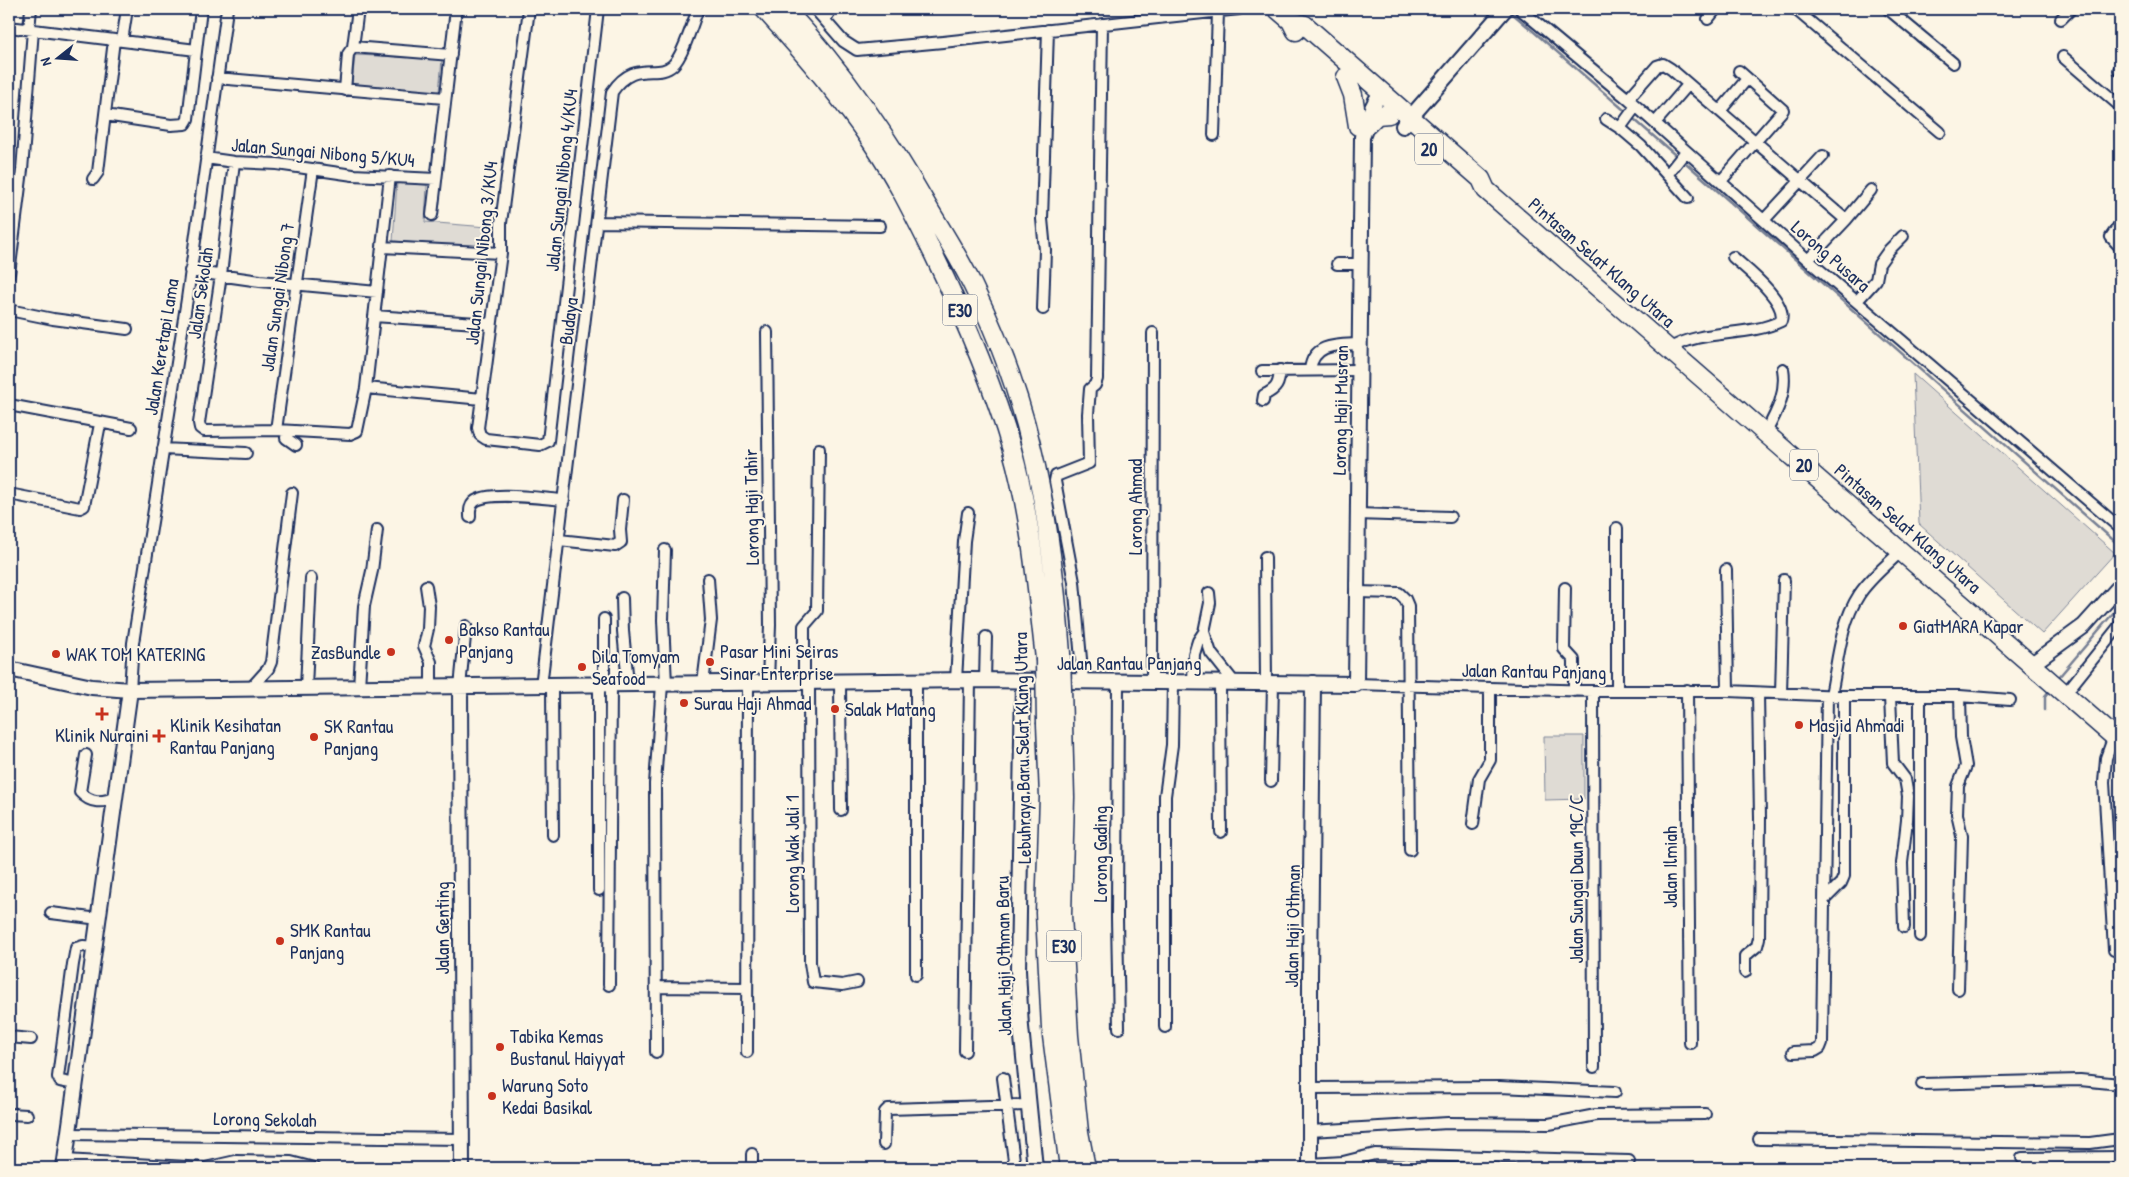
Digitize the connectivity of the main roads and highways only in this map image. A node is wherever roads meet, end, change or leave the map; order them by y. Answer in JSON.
{"nodes":[{"id":1,"x":764,"y":9,"type":"edge"},
{"id":2,"x":785,"y":9,"type":"edge"},
{"id":3,"x":1277,"y":9,"type":"edge"},
{"id":4,"x":1291,"y":21,"type":"junction"},
{"id":5,"x":1346,"y":77,"type":"junction"},
{"id":6,"x":1375,"y":94,"type":"junction"},
{"id":7,"x":1389,"y":114,"type":"junction"},
{"id":8,"x":1407,"y":122,"type":"junction"},
{"id":9,"x":1053,"y":656,"type":"junction"},
{"id":10,"x":1054,"y":724,"type":"junction"},
{"id":11,"x":2117,"y":739,"type":"edge"},
{"id":12,"x":1069,"y":1168,"type":"edge"},
{"id":13,"x":1086,"y":1168,"type":"edge"}],
"edges":[{"from":1,"to":9,"type":"highway","name":"Lebuhraya Baru Selat Klang Utara","number":"E30"},
{"from":2,"to":9,"type":"highway","name":"Lebuhraya Baru Selat Klang Utara","number":"E30"},
{"from":3,"to":4,"type":"highway","name":"Pintasan Selat Klang Utara","number":"20"},
{"from":4,"to":5,"type":"highway","name":"Pintasan Selat Klang Utara","number":"20"},
{"from":4,"to":6,"type":"highway","name":"Pintasan Selat Klang Utara","number":"20"},
{"from":5,"to":6,"type":"highway","name":"Pintasan Selat Klang Utara","number":"20"},
{"from":5,"to":7,"type":"highway"},
{"from":6,"to":7,"type":"highway","name":"Pintasan Selat Klang Utara","number":"20"},
{"from":6,"to":8,"type":"highway","name":"Pintasan Selat Klang Utara","number":"20"},
{"from":7,"to":8,"type":"highway","name":"Pintasan Selat Klang Utara","number":"20"},
{"from":8,"to":11,"type":"highway","name":"Pintasan Selat Klang Utara","number":"20"},
{"from":9,"to":10,"type":"highway","name":"Lebuhraya Baru Selat Klang Utara","number":"E30","bridge":true},
{"from":10,"to":12,"type":"highway","name":"Lebuhraya Baru Selat Klang Utara","number":"E30"},
{"from":10,"to":13,"type":"highway","name":"Lebuhraya Baru Selat Klang Utara","number":"E30"}]}
